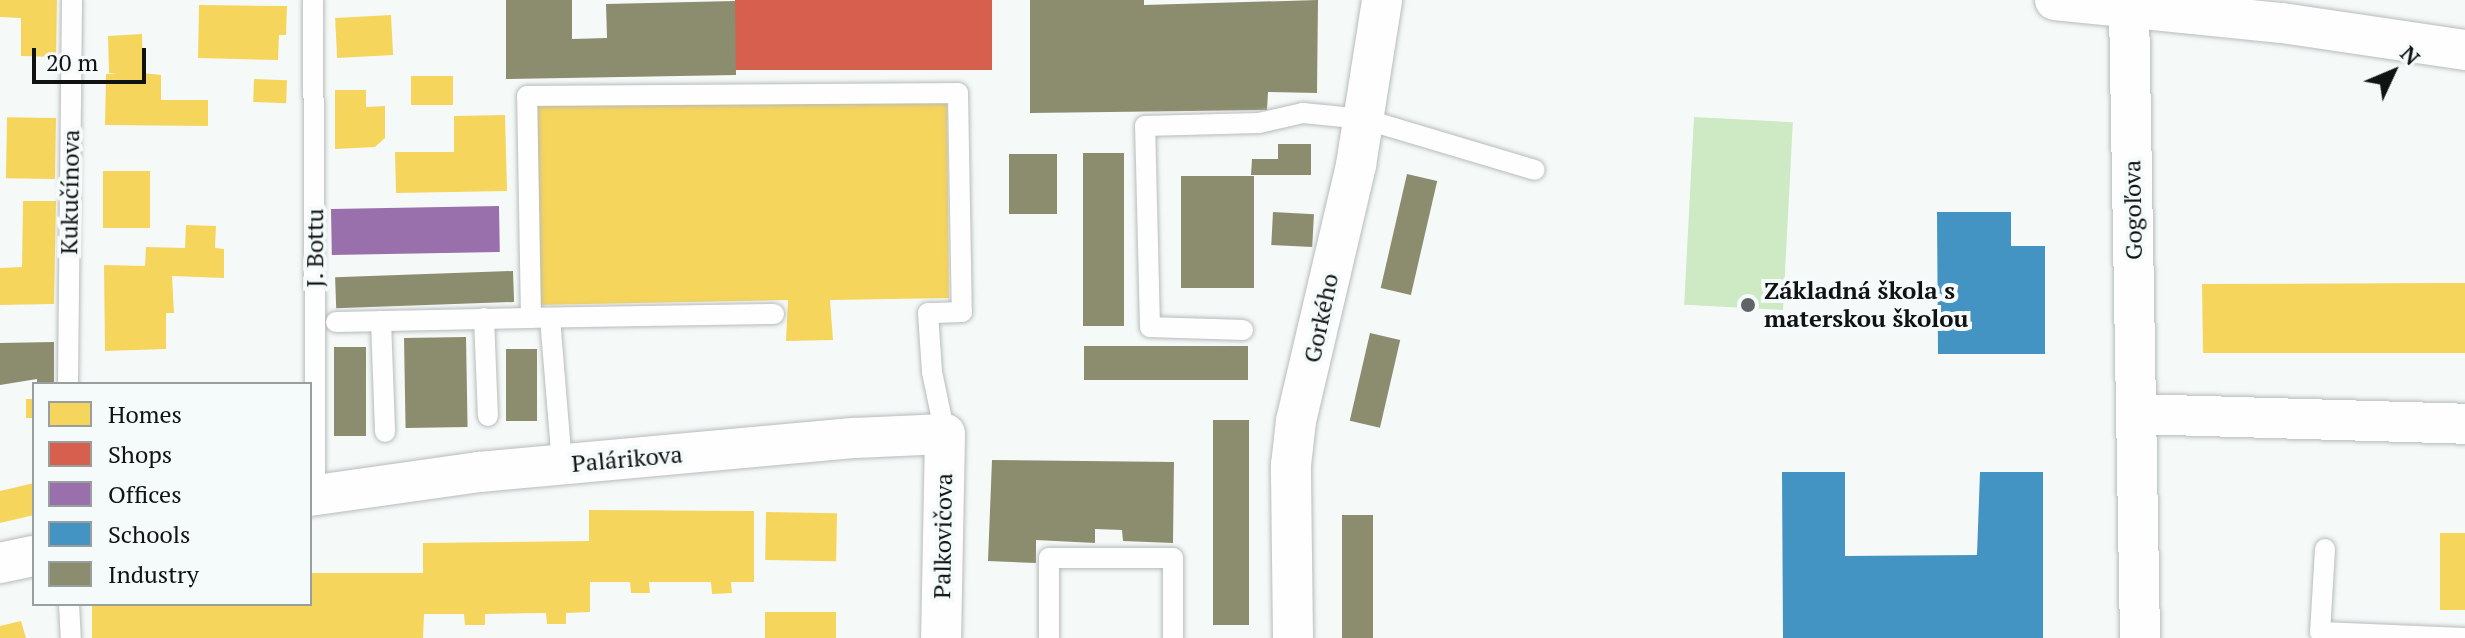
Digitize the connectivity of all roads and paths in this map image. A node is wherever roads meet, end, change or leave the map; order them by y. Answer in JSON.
{"nodes":[{"id":1,"x":72,"y":0,"type":"edge"},
{"id":2,"x":313,"y":0,"type":"edge"},
{"id":3,"x":1382,"y":0,"type":"edge"},
{"id":4,"x":2055,"y":0,"type":"edge"},
{"id":5,"x":2129,"y":7,"type":"junction"},
{"id":6,"x":2465,"y":50,"type":"edge"},
{"id":7,"x":1364,"y":119,"type":"junction"},
{"id":8,"x":1535,"y":170,"type":"dead end"},
{"id":9,"x":774,"y":314,"type":"dead end"},
{"id":10,"x":484,"y":318,"type":"junction"},
{"id":11,"x":540,"y":318,"type":"junction"},
{"id":12,"x":381,"y":321,"type":"junction"},
{"id":13,"x":336,"y":322,"type":"dead end"},
{"id":14,"x":1243,"y":330,"type":"dead end"},
{"id":15,"x":68,"y":382,"type":"edge"},
{"id":16,"x":2136,"y":414,"type":"junction"},
{"id":17,"x":488,"y":416,"type":"dead end"},
{"id":18,"x":2465,"y":424,"type":"edge"},
{"id":19,"x":385,"y":432,"type":"dead end"},
{"id":20,"x":945,"y":434,"type":"junction"},
{"id":21,"x":562,"y":465,"type":"junction"},
{"id":22,"x":313,"y":496,"type":"edge"},
{"id":23,"x":2325,"y":549,"type":"dead end"},
{"id":24,"x":32,"y":556,"type":"edge"},
{"id":25,"x":0,"y":563,"type":"edge"},
{"id":26,"x":69,"y":606,"type":"edge"},
{"id":27,"x":71,"y":638,"type":"edge"},
{"id":28,"x":941,"y":638,"type":"edge"},
{"id":29,"x":1049,"y":638,"type":"edge"},
{"id":30,"x":1173,"y":638,"type":"edge"},
{"id":31,"x":1293,"y":638,"type":"edge"},
{"id":32,"x":2140,"y":638,"type":"edge"},
{"id":33,"x":2465,"y":638,"type":"edge"}],
"edges":[{"from":1,"to":15,"type":"lane","name":"Kukučínova"},
{"from":2,"to":22,"type":"lane","name":"J. Bottu"},
{"from":3,"to":7,"type":"street","name":"Gorkého"},
{"from":4,"to":5,"type":"street"},
{"from":5,"to":6,"type":"street"},
{"from":5,"to":16,"type":"street","name":"Gogoľova"},
{"from":7,"to":8,"type":"lane"},
{"from":7,"to":14,"type":"lane"},
{"from":7,"to":31,"type":"street","name":"Gorkého"},
{"from":9,"to":11,"type":"lane"},
{"from":10,"to":11,"type":"lane"},
{"from":10,"to":12,"type":"lane"},
{"from":10,"to":17,"type":"lane"},
{"from":11,"to":20,"type":"lane"},
{"from":11,"to":21,"type":"lane"},
{"from":12,"to":13,"type":"lane"},
{"from":12,"to":19,"type":"lane"},
{"from":16,"to":18,"type":"street"},
{"from":16,"to":32,"type":"street","name":"Gogoľova"},
{"from":20,"to":21,"type":"street","name":"Palárikova"},
{"from":20,"to":28,"type":"street","name":"Palkovičova"},
{"from":21,"to":22,"type":"street","name":"Palárikova"},
{"from":23,"to":33,"type":"lane"},
{"from":24,"to":25,"type":"street"},
{"from":26,"to":27,"type":"lane"},
{"from":29,"to":30,"type":"lane"}]}
